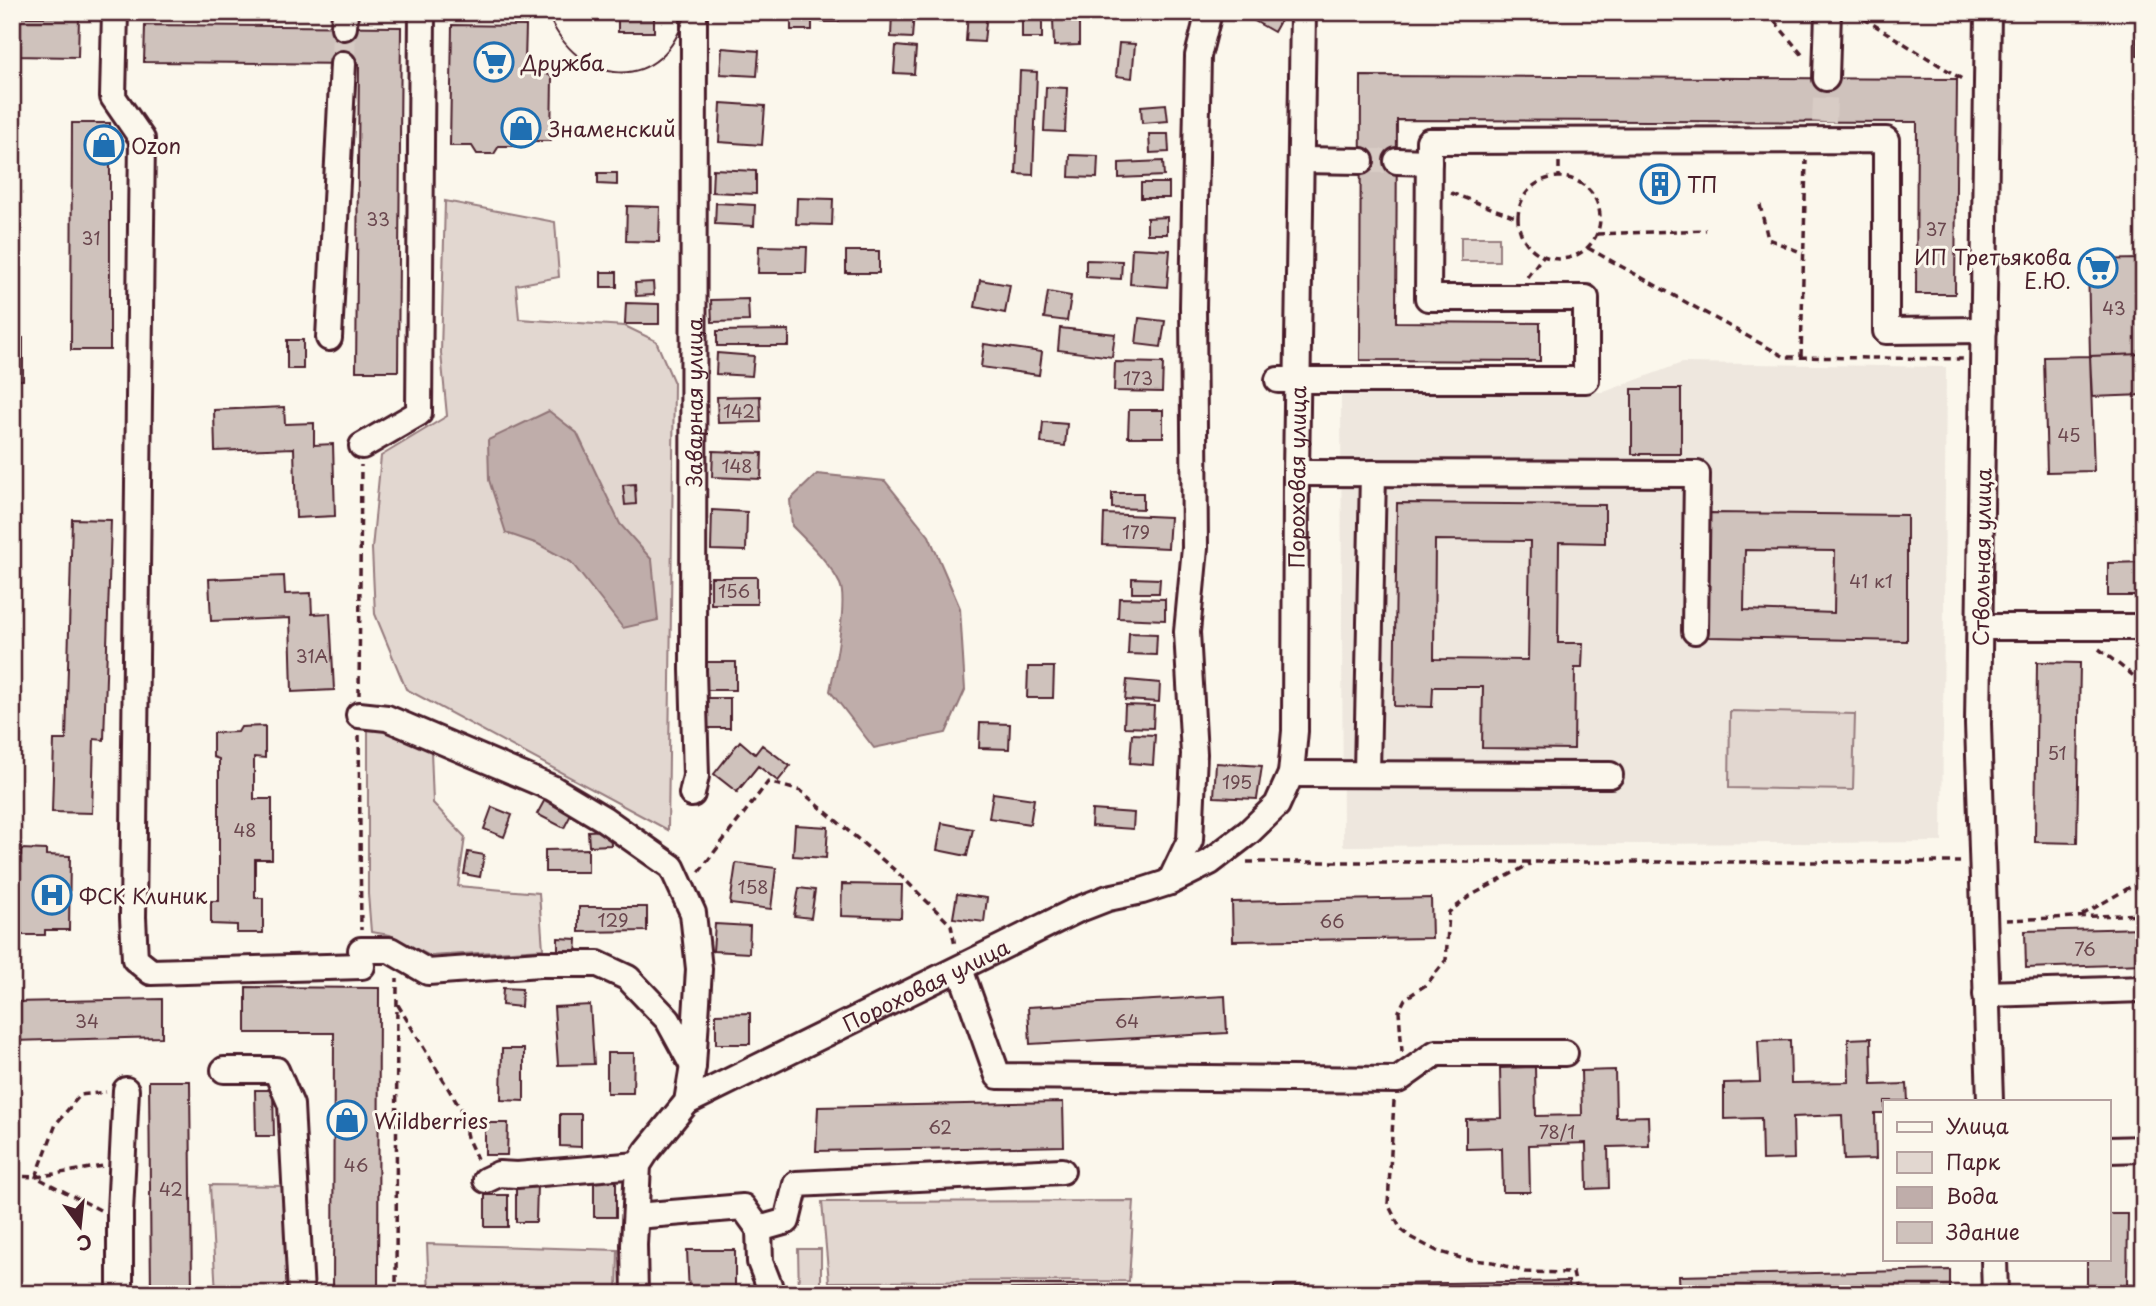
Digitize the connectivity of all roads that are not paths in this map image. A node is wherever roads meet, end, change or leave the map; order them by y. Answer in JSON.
{"nodes":[{"id":1,"x":115,"y":12,"type":"edge"},
{"id":2,"x":422,"y":12,"type":"edge"},
{"id":3,"x":694,"y":12,"type":"edge"},
{"id":4,"x":1209,"y":12,"type":"edge"},
{"id":5,"x":1303,"y":12,"type":"edge"},
{"id":6,"x":1828,"y":12,"type":"edge"},
{"id":7,"x":1987,"y":12,"type":"edge"},
{"id":8,"x":343,"y":64,"type":"tunnel mouth"},
{"id":9,"x":1826,"y":78,"type":"tunnel mouth"},
{"id":10,"x":1301,"y":160,"type":"junction"},
{"id":11,"x":1361,"y":161,"type":"tunnel mouth"},
{"id":12,"x":1397,"y":161,"type":"tunnel mouth"},
{"id":13,"x":1429,"y":174,"type":"junction"},
{"id":14,"x":1984,"y":330,"type":"junction"},
{"id":15,"x":329,"y":338,"type":"dead end"},
{"id":16,"x":1288,"y":380,"type":"junction"},
{"id":17,"x":362,"y":446,"type":"road end"},
{"id":18,"x":1296,"y":473,"type":"junction"},
{"id":19,"x":1373,"y":473,"type":"junction"},
{"id":20,"x":1980,"y":627,"type":"junction"},
{"id":21,"x":2144,"y":627,"type":"edge"},
{"id":22,"x":1695,"y":631,"type":"dead end"},
{"id":23,"x":359,"y":715,"type":"road end"},
{"id":24,"x":1291,"y":774,"type":"junction"},
{"id":25,"x":1367,"y":774,"type":"junction"},
{"id":26,"x":1611,"y":775,"type":"dead end"},
{"id":27,"x":692,"y":794,"type":"dead end"},
{"id":28,"x":1170,"y":882,"type":"junction"},
{"id":29,"x":960,"y":969,"type":"junction"},
{"id":30,"x":2144,"y":989,"type":"edge"},
{"id":31,"x":1986,"y":994,"type":"junction"},
{"id":32,"x":1565,"y":1053,"type":"dead end"},
{"id":33,"x":693,"y":1066,"type":"junction"},
{"id":34,"x":224,"y":1070,"type":"dead end"},
{"id":35,"x":126,"y":1090,"type":"road end"},
{"id":36,"x":1990,"y":1100,"type":"edge"},
{"id":37,"x":687,"y":1102,"type":"junction"},
{"id":38,"x":2144,"y":1149,"type":"edge"},
{"id":39,"x":2110,"y":1150,"type":"edge"},
{"id":40,"x":638,"y":1165,"type":"junction"},
{"id":41,"x":1062,"y":1171,"type":"dead end"},
{"id":42,"x":486,"y":1180,"type":"road end"},
{"id":43,"x":636,"y":1216,"type":"junction"},
{"id":44,"x":759,"y":1229,"type":"junction"},
{"id":45,"x":1994,"y":1260,"type":"edge"},
{"id":46,"x":120,"y":1294,"type":"edge"},
{"id":47,"x":301,"y":1294,"type":"edge"},
{"id":48,"x":635,"y":1294,"type":"edge"},
{"id":49,"x":770,"y":1294,"type":"edge"},
{"id":50,"x":1995,"y":1294,"type":"edge"}],
"edges":[{"from":1,"to":33,"type":"street"},
{"from":2,"to":17,"type":"street"},
{"from":3,"to":27,"type":"street","name":"Заварная улица"},
{"from":4,"to":28,"type":"street"},
{"from":5,"to":10,"type":"street","name":"Пороховая улица"},
{"from":6,"to":9,"type":"street"},
{"from":7,"to":14,"type":"street","name":"Ствольная улица"},
{"from":8,"to":15,"type":"street"},
{"from":10,"to":11,"type":"street"},
{"from":10,"to":16,"type":"street","name":"Пороховая улица"},
{"from":12,"to":13,"type":"street"},
{"from":13,"to":14,"type":"street"},
{"from":13,"to":16,"type":"street"},
{"from":14,"to":20,"type":"street","name":"Ствольная улица"},
{"from":16,"to":18,"type":"street","name":"Пороховая улица"},
{"from":18,"to":19,"type":"street"},
{"from":18,"to":24,"type":"street","name":"Пороховая улица"},
{"from":19,"to":22,"type":"street"},
{"from":19,"to":25,"type":"street"},
{"from":20,"to":21,"type":"street"},
{"from":20,"to":31,"type":"street","name":"Ствольная улица"},
{"from":23,"to":33,"type":"street"},
{"from":24,"to":25,"type":"street"},
{"from":24,"to":28,"type":"street","name":"Пороховая улица"},
{"from":25,"to":26,"type":"street"},
{"from":28,"to":29,"type":"street","name":"Пороховая улица"},
{"from":29,"to":32,"type":"street"},
{"from":29,"to":37,"type":"street","name":"Пороховая улица"},
{"from":30,"to":31,"type":"street"},
{"from":31,"to":36,"type":"street","name":"Ствольная улица"},
{"from":33,"to":37,"type":"street"},
{"from":34,"to":47,"type":"street"},
{"from":35,"to":46,"type":"street"},
{"from":37,"to":40,"type":"street"},
{"from":38,"to":39,"type":"street"},
{"from":40,"to":42,"type":"street"},
{"from":40,"to":43,"type":"street"},
{"from":41,"to":44,"type":"street"},
{"from":43,"to":44,"type":"street"},
{"from":43,"to":48,"type":"street"},
{"from":44,"to":49,"type":"street"},
{"from":45,"to":50,"type":"street"}]}
